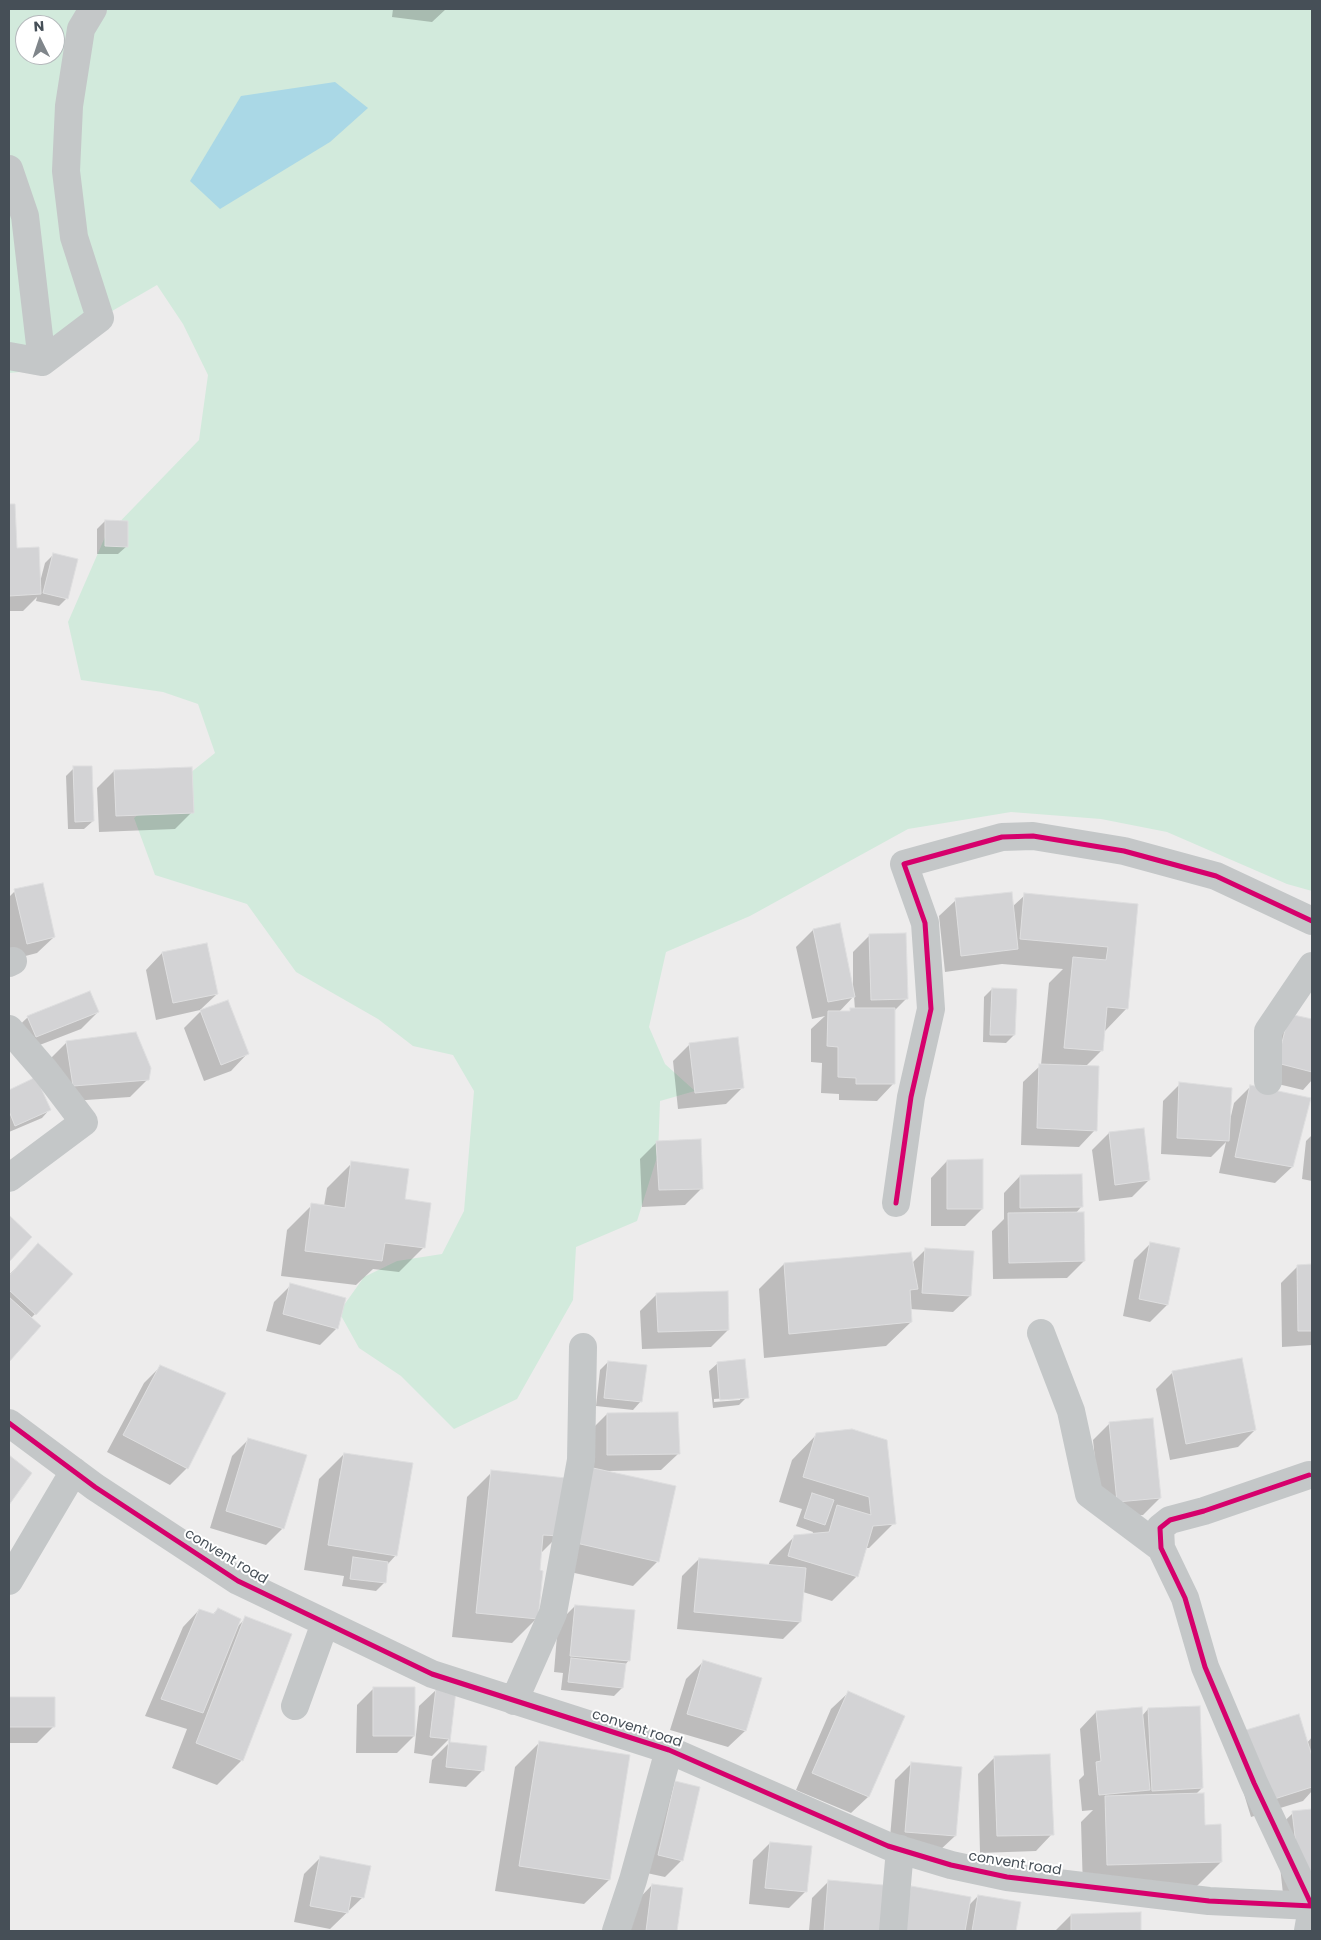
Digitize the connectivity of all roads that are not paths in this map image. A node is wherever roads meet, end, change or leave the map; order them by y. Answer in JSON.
{"nodes":[{"id":1,"x":93,"y":9,"type":"edge"},
{"id":2,"x":9,"y":169,"type":"edge"},
{"id":3,"x":9,"y":356,"type":"edge"},
{"id":4,"x":42,"y":362,"type":"junction"},
{"id":5,"x":1312,"y":921,"type":"edge"},
{"id":6,"x":1312,"y":966,"type":"edge"},
{"id":7,"x":9,"y":1029,"type":"edge"},
{"id":8,"x":1268,"y":1081,"type":"dead end"},
{"id":9,"x":9,"y":1178,"type":"edge"},
{"id":10,"x":896,"y":1203,"type":"dead end"},
{"id":11,"x":1042,"y":1333,"type":"dead end"},
{"id":12,"x":583,"y":1347,"type":"dead end"},
{"id":13,"x":9,"y":1423,"type":"edge"},
{"id":14,"x":74,"y":1471,"type":"junction"},
{"id":15,"x":1309,"y":1475,"type":"dead end"},
{"id":16,"x":1161,"y":1548,"type":"junction"},
{"id":17,"x":9,"y":1581,"type":"edge"},
{"id":18,"x":325,"y":1623,"type":"junction"},
{"id":19,"x":514,"y":1701,"type":"junction"},
{"id":20,"x":295,"y":1706,"type":"dead end"},
{"id":21,"x":669,"y":1750,"type":"junction"},
{"id":22,"x":900,"y":1849,"type":"junction"},
{"id":23,"x":1312,"y":1907,"type":"edge"},
{"id":24,"x":616,"y":1931,"type":"edge"},
{"id":25,"x":893,"y":1931,"type":"edge"},
{"id":26,"x":1308,"y":1931,"type":"edge"}],
"edges":[{"from":1,"to":4,"type":"street"},
{"from":2,"to":4,"type":"street"},
{"from":3,"to":4,"type":"street"},
{"from":5,"to":10,"type":"street"},
{"from":6,"to":8,"type":"street"},
{"from":7,"to":9,"type":"street"},
{"from":11,"to":16,"type":"street"},
{"from":12,"to":19,"type":"street"},
{"from":13,"to":14,"type":"street","name":"convent road"},
{"from":14,"to":17,"type":"street"},
{"from":14,"to":18,"type":"street","name":"convent road"},
{"from":15,"to":16,"type":"street"},
{"from":16,"to":23,"type":"street"},
{"from":18,"to":19,"type":"street","name":"convent road"},
{"from":18,"to":20,"type":"street"},
{"from":19,"to":21,"type":"street","name":"convent road"},
{"from":21,"to":22,"type":"street","name":"convent road"},
{"from":21,"to":24,"type":"street"},
{"from":22,"to":23,"type":"street","name":"convent road"},
{"from":22,"to":25,"type":"street"},
{"from":23,"to":26,"type":"street"}]}
